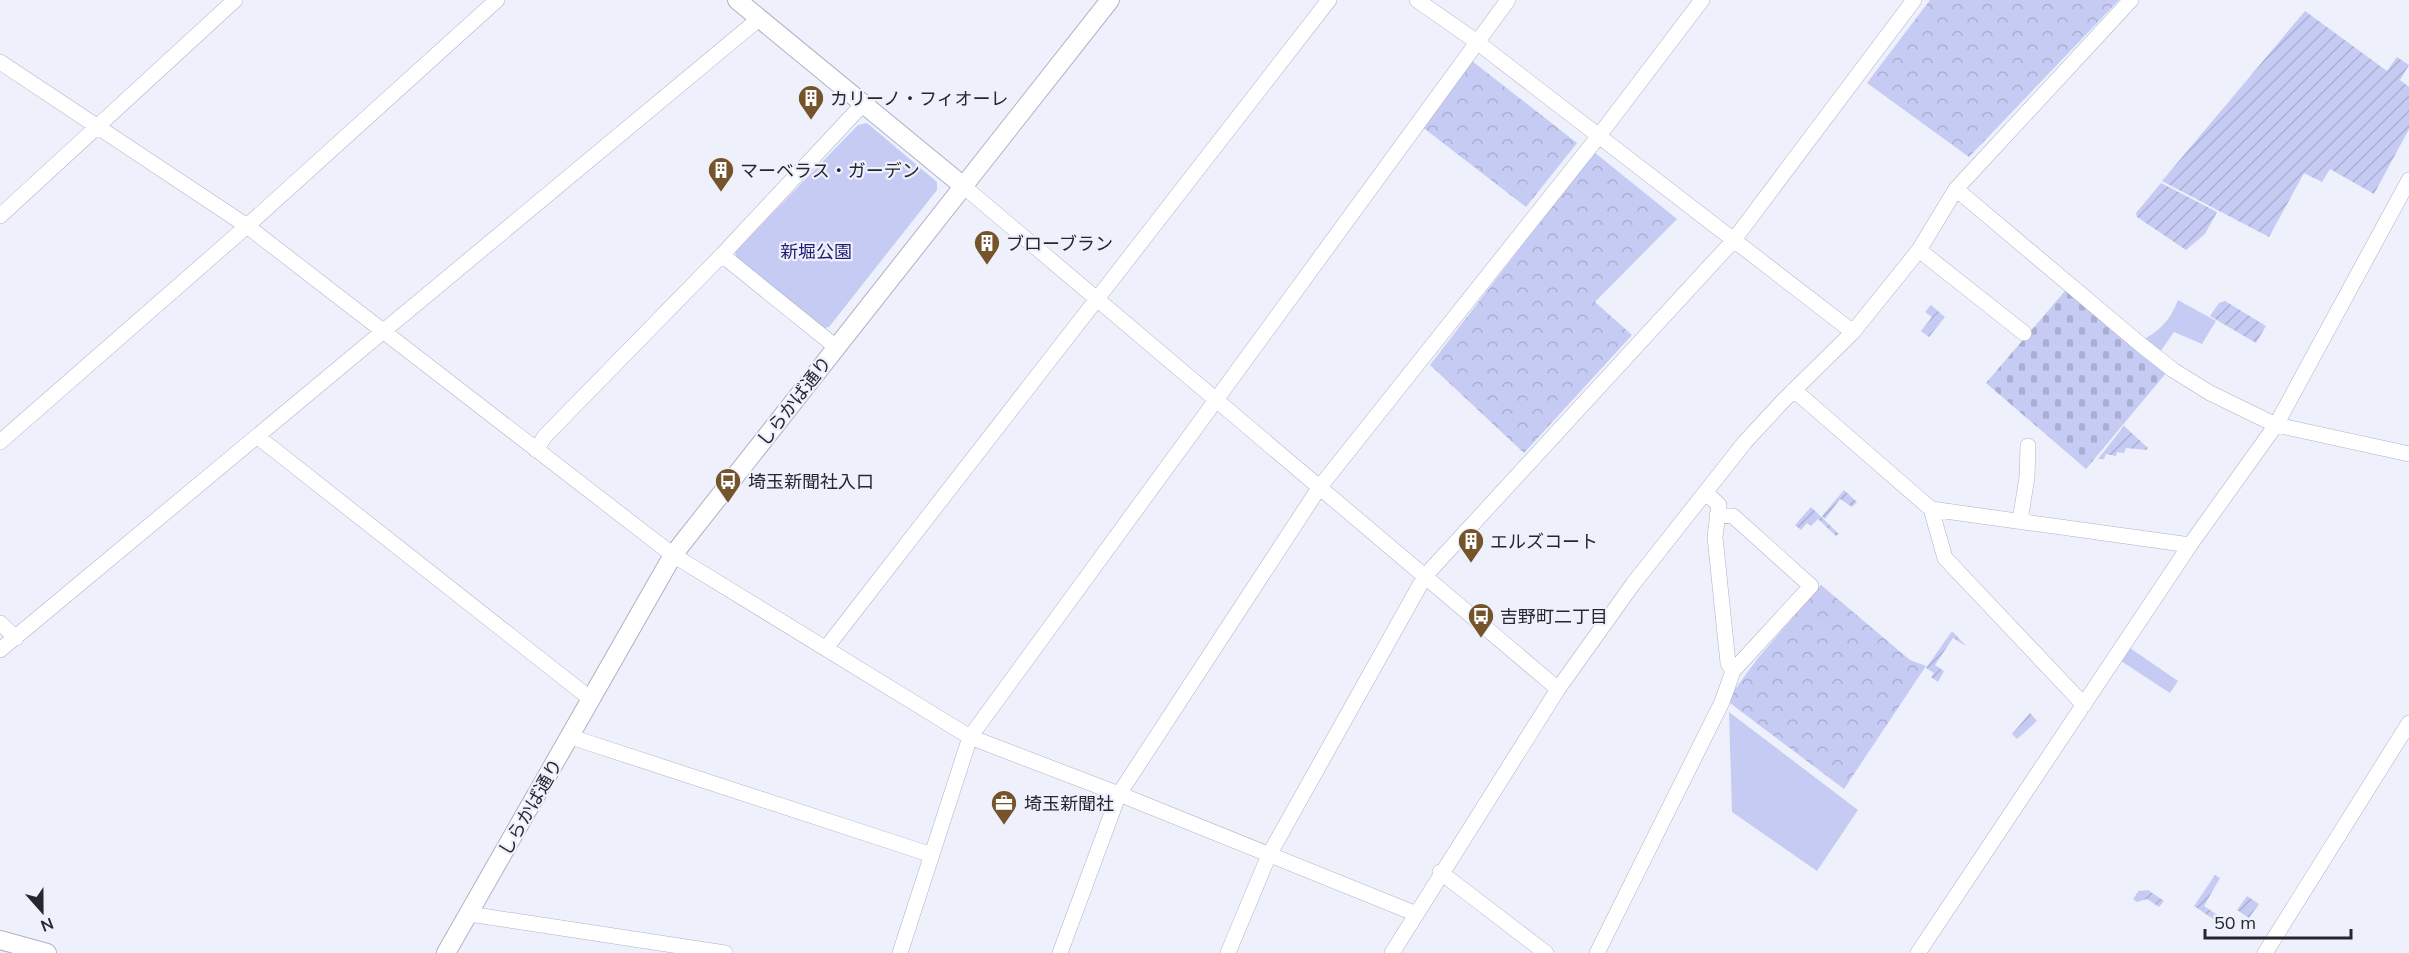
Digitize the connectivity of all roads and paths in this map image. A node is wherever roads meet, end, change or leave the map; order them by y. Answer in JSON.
{"nodes":[{"id":1,"x":235,"y":0,"type":"edge"},
{"id":2,"x":497,"y":0,"type":"edge"},
{"id":3,"x":737,"y":0,"type":"edge"},
{"id":4,"x":1110,"y":0,"type":"edge"},
{"id":5,"x":1329,"y":0,"type":"edge"},
{"id":6,"x":1417,"y":0,"type":"edge"},
{"id":7,"x":1508,"y":0,"type":"edge"},
{"id":8,"x":1702,"y":0,"type":"edge"},
{"id":9,"x":1914,"y":0,"type":"edge"},
{"id":10,"x":2131,"y":0,"type":"edge"},
{"id":11,"x":760,"y":18,"type":"junction"},
{"id":12,"x":1477,"y":42,"type":"junction"},
{"id":13,"x":0,"y":62,"type":"edge"},
{"id":14,"x":864,"y":104,"type":"junction"},
{"id":15,"x":98,"y":125,"type":"junction"},
{"id":16,"x":1598,"y":137,"type":"junction"},
{"id":17,"x":2409,"y":180,"type":"edge"},
{"id":18,"x":962,"y":185,"type":"junction"},
{"id":19,"x":1956,"y":189,"type":"junction"},
{"id":20,"x":0,"y":216,"type":"edge"},
{"id":21,"x":247,"y":226,"type":"junction"},
{"id":22,"x":1733,"y":241,"type":"junction"},
{"id":23,"x":1918,"y":250,"type":"junction"},
{"id":24,"x":722,"y":255,"type":"junction"},
{"id":25,"x":1095,"y":300,"type":"junction"},
{"id":26,"x":385,"y":331,"type":"junction"},
{"id":27,"x":1853,"y":332,"type":"junction"},
{"id":28,"x":2024,"y":333,"type":"dead end"},
{"id":29,"x":836,"y":347,"type":"junction"},
{"id":30,"x":1794,"y":390,"type":"junction"},
{"id":31,"x":1216,"y":402,"type":"junction"},
{"id":32,"x":2277,"y":425,"type":"junction"},
{"id":33,"x":258,"y":437,"type":"junction"},
{"id":34,"x":0,"y":442,"type":"edge"},
{"id":35,"x":2028,"y":446,"type":"dead end"},
{"id":36,"x":536,"y":450,"type":"junction"},
{"id":37,"x":2409,"y":453,"type":"edge"},
{"id":38,"x":1319,"y":488,"type":"junction"},
{"id":39,"x":1706,"y":493,"type":"junction"},
{"id":40,"x":1931,"y":509,"type":"junction"},
{"id":41,"x":1717,"y":515,"type":"junction"},
{"id":42,"x":2020,"y":522,"type":"junction"},
{"id":43,"x":2190,"y":545,"type":"junction"},
{"id":44,"x":674,"y":555,"type":"junction"},
{"id":45,"x":1425,"y":576,"type":"junction"},
{"id":46,"x":0,"y":623,"type":"edge"},
{"id":47,"x":16,"y":638,"type":"junction"},
{"id":48,"x":826,"y":648,"type":"junction"},
{"id":49,"x":0,"y":650,"type":"edge"},
{"id":50,"x":1733,"y":671,"type":"junction"},
{"id":51,"x":1558,"y":689,"type":"junction"},
{"id":52,"x":592,"y":700,"type":"junction"},
{"id":53,"x":2084,"y":705,"type":"junction"},
{"id":54,"x":2409,"y":723,"type":"edge"},
{"id":55,"x":571,"y":737,"type":"junction"},
{"id":56,"x":970,"y":737,"type":"junction"},
{"id":57,"x":1119,"y":794,"type":"junction"},
{"id":58,"x":932,"y":855,"type":"junction"},
{"id":59,"x":1269,"y":855,"type":"junction"},
{"id":60,"x":1440,"y":873,"type":"junction"},
{"id":61,"x":1414,"y":913,"type":"junction"},
{"id":62,"x":469,"y":914,"type":"junction"},
{"id":63,"x":0,"y":940,"type":"edge"},
{"id":64,"x":47,"y":953,"type":"edge"},
{"id":65,"x":446,"y":953,"type":"edge"},
{"id":66,"x":725,"y":953,"type":"edge"},
{"id":67,"x":900,"y":953,"type":"edge"},
{"id":68,"x":1060,"y":953,"type":"edge"},
{"id":69,"x":1228,"y":953,"type":"edge"},
{"id":70,"x":1392,"y":953,"type":"edge"},
{"id":71,"x":1546,"y":953,"type":"edge"},
{"id":72,"x":1597,"y":953,"type":"edge"},
{"id":73,"x":1918,"y":953,"type":"edge"},
{"id":74,"x":2265,"y":953,"type":"edge"}],
"edges":[{"from":1,"to":15,"type":"street"},
{"from":2,"to":21,"type":"street"},
{"from":3,"to":11,"type":"street"},
{"from":4,"to":18,"type":"street","name":"しらかば通り"},
{"from":5,"to":25,"type":"street"},
{"from":6,"to":12,"type":"street"},
{"from":7,"to":12,"type":"street"},
{"from":8,"to":16,"type":"street"},
{"from":9,"to":22,"type":"street"},
{"from":10,"to":19,"type":"street"},
{"from":11,"to":14,"type":"street"},
{"from":11,"to":26,"type":"street"},
{"from":12,"to":16,"type":"street"},
{"from":12,"to":31,"type":"street"},
{"from":13,"to":15,"type":"street"},
{"from":14,"to":18,"type":"street"},
{"from":14,"to":24,"type":"street"},
{"from":15,"to":20,"type":"street"},
{"from":15,"to":21,"type":"street"},
{"from":16,"to":22,"type":"street"},
{"from":16,"to":38,"type":"street"},
{"from":17,"to":32,"type":"street"},
{"from":18,"to":25,"type":"street"},
{"from":18,"to":29,"type":"street","name":"しらかば通り"},
{"from":19,"to":23,"type":"street"},
{"from":19,"to":32,"type":"street"},
{"from":21,"to":26,"type":"street"},
{"from":21,"to":34,"type":"street"},
{"from":22,"to":27,"type":"street"},
{"from":22,"to":45,"type":"street"},
{"from":23,"to":27,"type":"street"},
{"from":23,"to":28,"type":"street"},
{"from":24,"to":29,"type":"street"},
{"from":24,"to":36,"type":"street"},
{"from":25,"to":31,"type":"street"},
{"from":25,"to":48,"type":"street"},
{"from":26,"to":33,"type":"street"},
{"from":26,"to":36,"type":"street"},
{"from":27,"to":30,"type":"street"},
{"from":29,"to":44,"type":"street","name":"しらかば通り"},
{"from":30,"to":39,"type":"street"},
{"from":30,"to":40,"type":"street"},
{"from":31,"to":38,"type":"street"},
{"from":31,"to":56,"type":"street"},
{"from":32,"to":37,"type":"street"},
{"from":32,"to":43,"type":"street"},
{"from":33,"to":47,"type":"street"},
{"from":33,"to":52,"type":"street"},
{"from":35,"to":42,"type":"street"},
{"from":36,"to":44,"type":"street"},
{"from":38,"to":45,"type":"street"},
{"from":38,"to":57,"type":"street"},
{"from":39,"to":41,"type":"street"},
{"from":39,"to":51,"type":"street"},
{"from":40,"to":42,"type":"street"},
{"from":40,"to":53,"type":"street"},
{"from":41,"to":50,"type":"street"},
{"from":41,"to":50,"type":"street"},
{"from":42,"to":43,"type":"street"},
{"from":43,"to":53,"type":"street"},
{"from":44,"to":48,"type":"street"},
{"from":44,"to":52,"type":"street","name":"しらかば通り"},
{"from":45,"to":51,"type":"street"},
{"from":45,"to":59,"type":"street"},
{"from":46,"to":47,"type":"street"},
{"from":47,"to":49,"type":"street"},
{"from":48,"to":56,"type":"street"},
{"from":50,"to":72,"type":"street"},
{"from":51,"to":60,"type":"street"},
{"from":52,"to":55,"type":"street","name":"しらかば通り"},
{"from":53,"to":73,"type":"street"},
{"from":54,"to":74,"type":"street"},
{"from":55,"to":58,"type":"street"},
{"from":55,"to":62,"type":"street","name":"しらかば通り"},
{"from":56,"to":57,"type":"street"},
{"from":56,"to":58,"type":"street"},
{"from":57,"to":59,"type":"street"},
{"from":57,"to":68,"type":"street"},
{"from":58,"to":67,"type":"street"},
{"from":59,"to":61,"type":"street"},
{"from":59,"to":69,"type":"street"},
{"from":60,"to":61,"type":"street"},
{"from":60,"to":71,"type":"street"},
{"from":61,"to":70,"type":"street"},
{"from":62,"to":65,"type":"street","name":"しらかば通り"},
{"from":62,"to":66,"type":"street"},
{"from":63,"to":64,"type":"street"}]}
